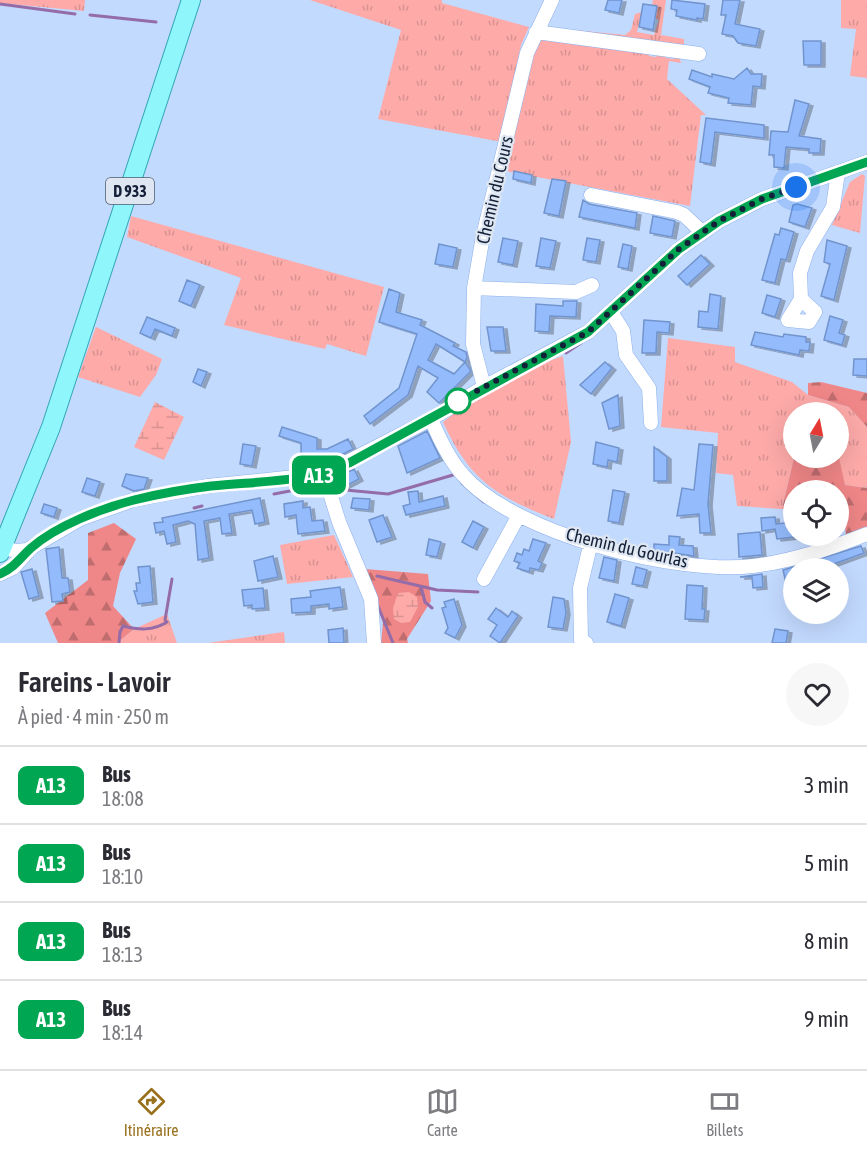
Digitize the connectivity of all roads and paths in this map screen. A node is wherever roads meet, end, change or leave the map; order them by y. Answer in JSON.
{"nodes":[{"id":1,"x":191,"y":0,"type":"edge"},
{"id":2,"x":552,"y":0,"type":"edge"},
{"id":3,"x":536,"y":32,"type":"junction"},
{"id":4,"x":699,"y":54,"type":"dead end"},
{"id":5,"x":867,"y":162,"type":"edge"},
{"id":6,"x":838,"y":172,"type":"junction"},
{"id":7,"x":591,"y":195,"type":"dead end"},
{"id":8,"x":702,"y":232,"type":"junction"},
{"id":9,"x":592,"y":285,"type":"dead end"},
{"id":10,"x":474,"y":288,"type":"junction"},
{"id":11,"x":801,"y":299,"type":"dead end"},
{"id":12,"x":611,"y":312,"type":"junction"},
{"id":13,"x":484,"y":387,"type":"junction"},
{"id":14,"x":431,"y":419,"type":"junction"},
{"id":15,"x":651,"y":423,"type":"dead end"},
{"id":16,"x":324,"y":474,"type":"junction"},
{"id":17,"x":518,"y":517,"type":"junction"},
{"id":18,"x":867,"y":534,"type":"edge"},
{"id":19,"x":591,"y":542,"type":"junction"},
{"id":20,"x":31,"y":548,"type":"junction"},
{"id":21,"x":1,"y":550,"type":"edge"},
{"id":22,"x":0,"y":574,"type":"edge"},
{"id":23,"x":484,"y":579,"type":"dead end"},
{"id":24,"x":374,"y":643,"type":"edge"},
{"id":25,"x":586,"y":643,"type":"edge"}],
"edges":[{"from":1,"to":21,"type":"main road","number":"D 933"},
{"from":2,"to":3,"type":"street","name":"Chemin du Cours"},
{"from":3,"to":4,"type":"street"},
{"from":3,"to":10,"type":"street","name":"Chemin du Cours"},
{"from":5,"to":6,"type":"street"},
{"from":6,"to":8,"type":"street"},
{"from":6,"to":11,"type":"street"},
{"from":7,"to":8,"type":"street"},
{"from":8,"to":12,"type":"street"},
{"from":9,"to":10,"type":"street"},
{"from":10,"to":13,"type":"street","name":"Chemin du Cours"},
{"from":12,"to":13,"type":"street"},
{"from":12,"to":15,"type":"street"},
{"from":13,"to":14,"type":"street"},
{"from":14,"to":16,"type":"street"},
{"from":14,"to":17,"type":"street","name":"Chemin du Gourlas"},
{"from":16,"to":20,"type":"street"},
{"from":16,"to":24,"type":"street"},
{"from":17,"to":19,"type":"street","name":"Chemin du Gourlas"},
{"from":17,"to":23,"type":"street"},
{"from":18,"to":19,"type":"street","name":"Chemin du Gourlas"},
{"from":19,"to":25,"type":"street"},
{"from":20,"to":21,"type":"street"},
{"from":20,"to":22,"type":"street"}]}
